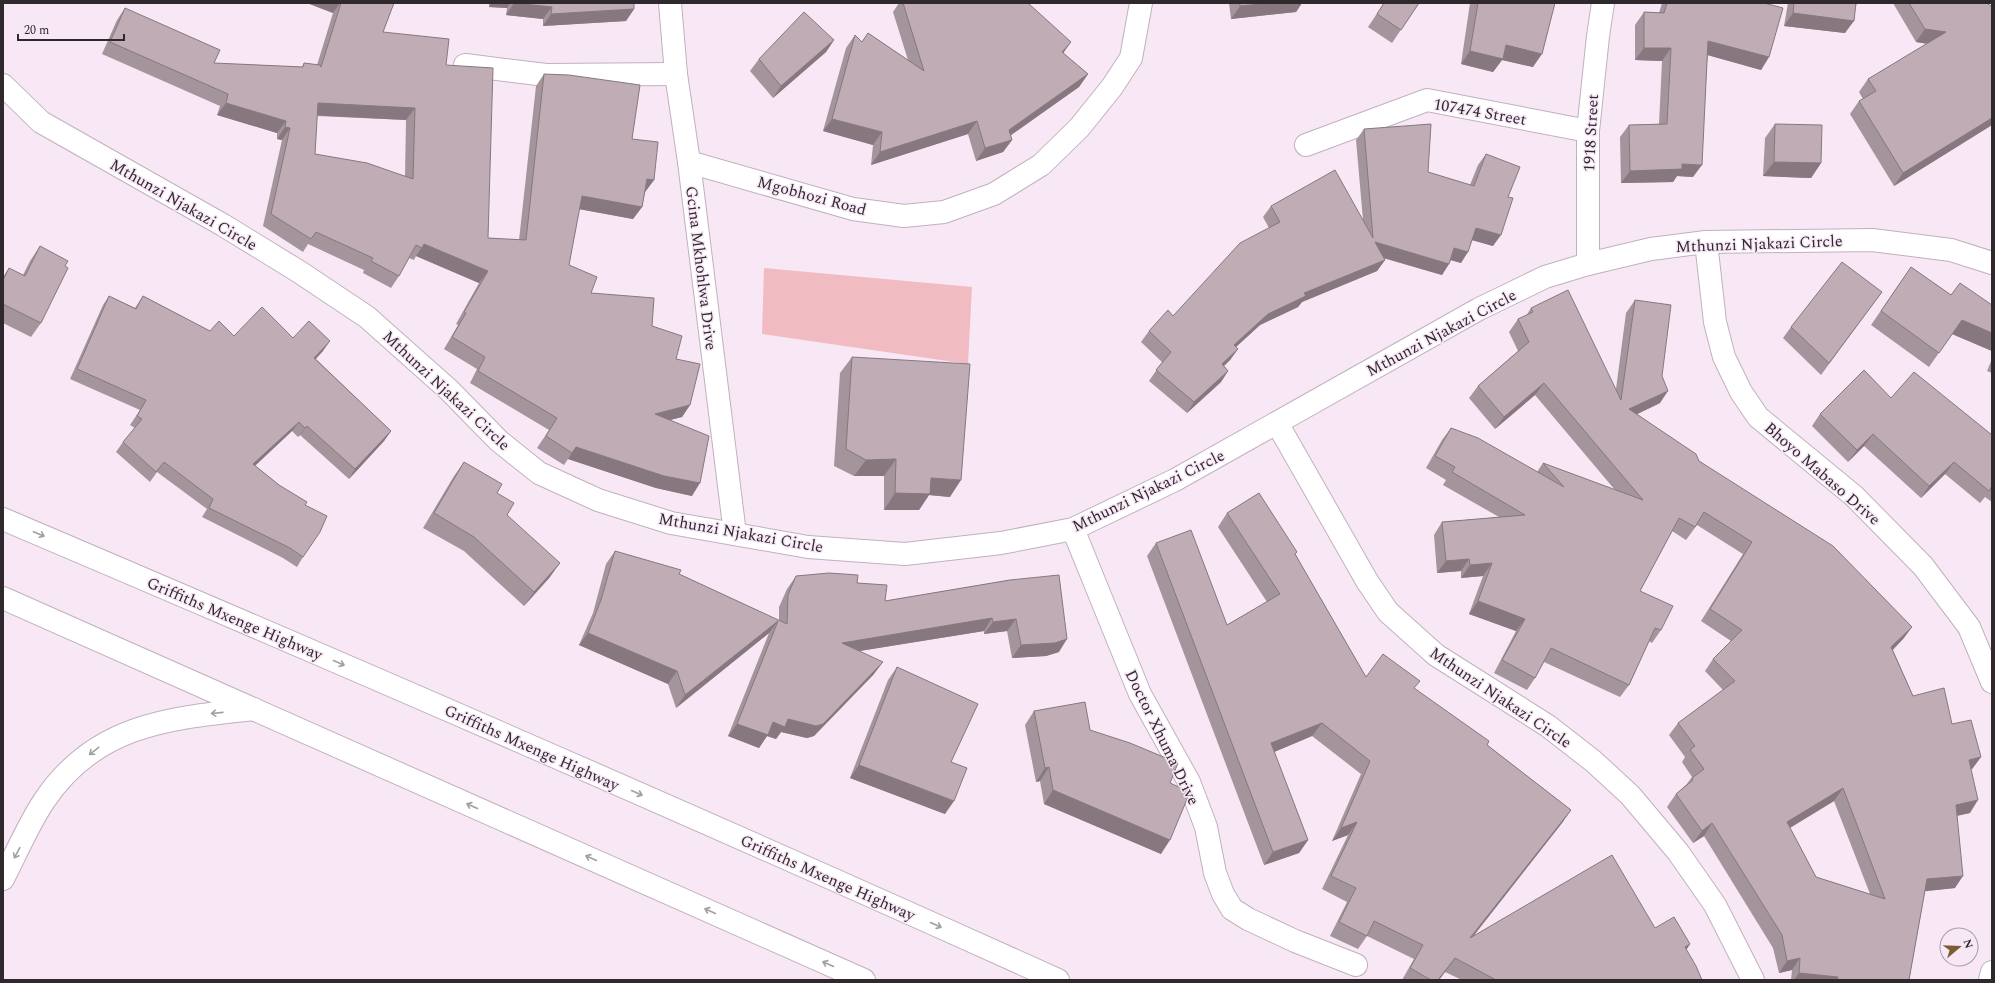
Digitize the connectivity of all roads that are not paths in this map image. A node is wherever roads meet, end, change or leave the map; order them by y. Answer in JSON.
{"nodes":[{"id":1,"x":670,"y":3,"type":"edge"},
{"id":2,"x":1140,"y":3,"type":"edge"},
{"id":3,"x":1603,"y":3,"type":"edge"},
{"id":4,"x":465,"y":65,"type":"edge"},
{"id":5,"x":676,"y":74,"type":"junction"},
{"id":6,"x":6,"y":92,"type":"edge"},
{"id":7,"x":1588,"y":131,"type":"junction"},
{"id":8,"x":1306,"y":145,"type":"dead end"},
{"id":9,"x":689,"y":162,"type":"junction"},
{"id":10,"x":1706,"y":242,"type":"junction"},
{"id":11,"x":1992,"y":263,"type":"edge"},
{"id":12,"x":1588,"y":264,"type":"junction"},
{"id":13,"x":1277,"y":423,"type":"junction"},
{"id":14,"x":3,"y":519,"type":"edge"},
{"id":15,"x":1073,"y":529,"type":"junction"},
{"id":16,"x":735,"y":534,"type":"junction"},
{"id":17,"x":3,"y":598,"type":"edge"},
{"id":18,"x":1992,"y":682,"type":"edge"},
{"id":19,"x":255,"y":709,"type":"junction"},
{"id":20,"x":3,"y":879,"type":"edge"},
{"id":21,"x":1356,"y":965,"type":"dead end"},
{"id":22,"x":1992,"y":972,"type":"edge"},
{"id":23,"x":864,"y":980,"type":"edge"},
{"id":24,"x":1058,"y":980,"type":"edge"},
{"id":25,"x":1753,"y":980,"type":"edge"},
{"id":26,"x":1990,"y":980,"type":"edge"}],
"edges":[{"from":1,"to":5,"type":"street","name":"Gcina Mkhohlwa Drive"},
{"from":2,"to":9,"type":"street","name":"Mgobhozi Road"},
{"from":3,"to":7,"type":"street","name":"1918 Street"},
{"from":4,"to":5,"type":"street"},
{"from":5,"to":9,"type":"street","name":"Gcina Mkhohlwa Drive"},
{"from":6,"to":16,"type":"street","name":"Mthunzi Njakazi Circle"},
{"from":7,"to":8,"type":"street","name":"107474 Street"},
{"from":7,"to":12,"type":"street","name":"1918 Street"},
{"from":9,"to":16,"type":"street","name":"Gcina Mkhohlwa Drive"},
{"from":10,"to":11,"type":"street","name":"Mthunzi Njakazi Circle"},
{"from":10,"to":12,"type":"street","name":"Mthunzi Njakazi Circle"},
{"from":10,"to":18,"type":"street","name":"Bhoyo Mabaso Drive"},
{"from":12,"to":13,"type":"street","name":"Mthunzi Njakazi Circle"},
{"from":13,"to":15,"type":"street","name":"Mthunzi Njakazi Circle"},
{"from":13,"to":25,"type":"street","name":"Mthunzi Njakazi Circle"},
{"from":14,"to":24,"type":"street","name":"Griffiths Mxenge Highway","one_way":true},
{"from":15,"to":16,"type":"street","name":"Mthunzi Njakazi Circle"},
{"from":15,"to":21,"type":"street","name":"Doctor Xhuma Drive"},
{"from":17,"to":19,"type":"street"},
{"from":19,"to":20,"type":"street","one_way":true},
{"from":23,"to":19,"type":"street","one_way":true},
{"from":22,"to":26,"type":"street"}]}
